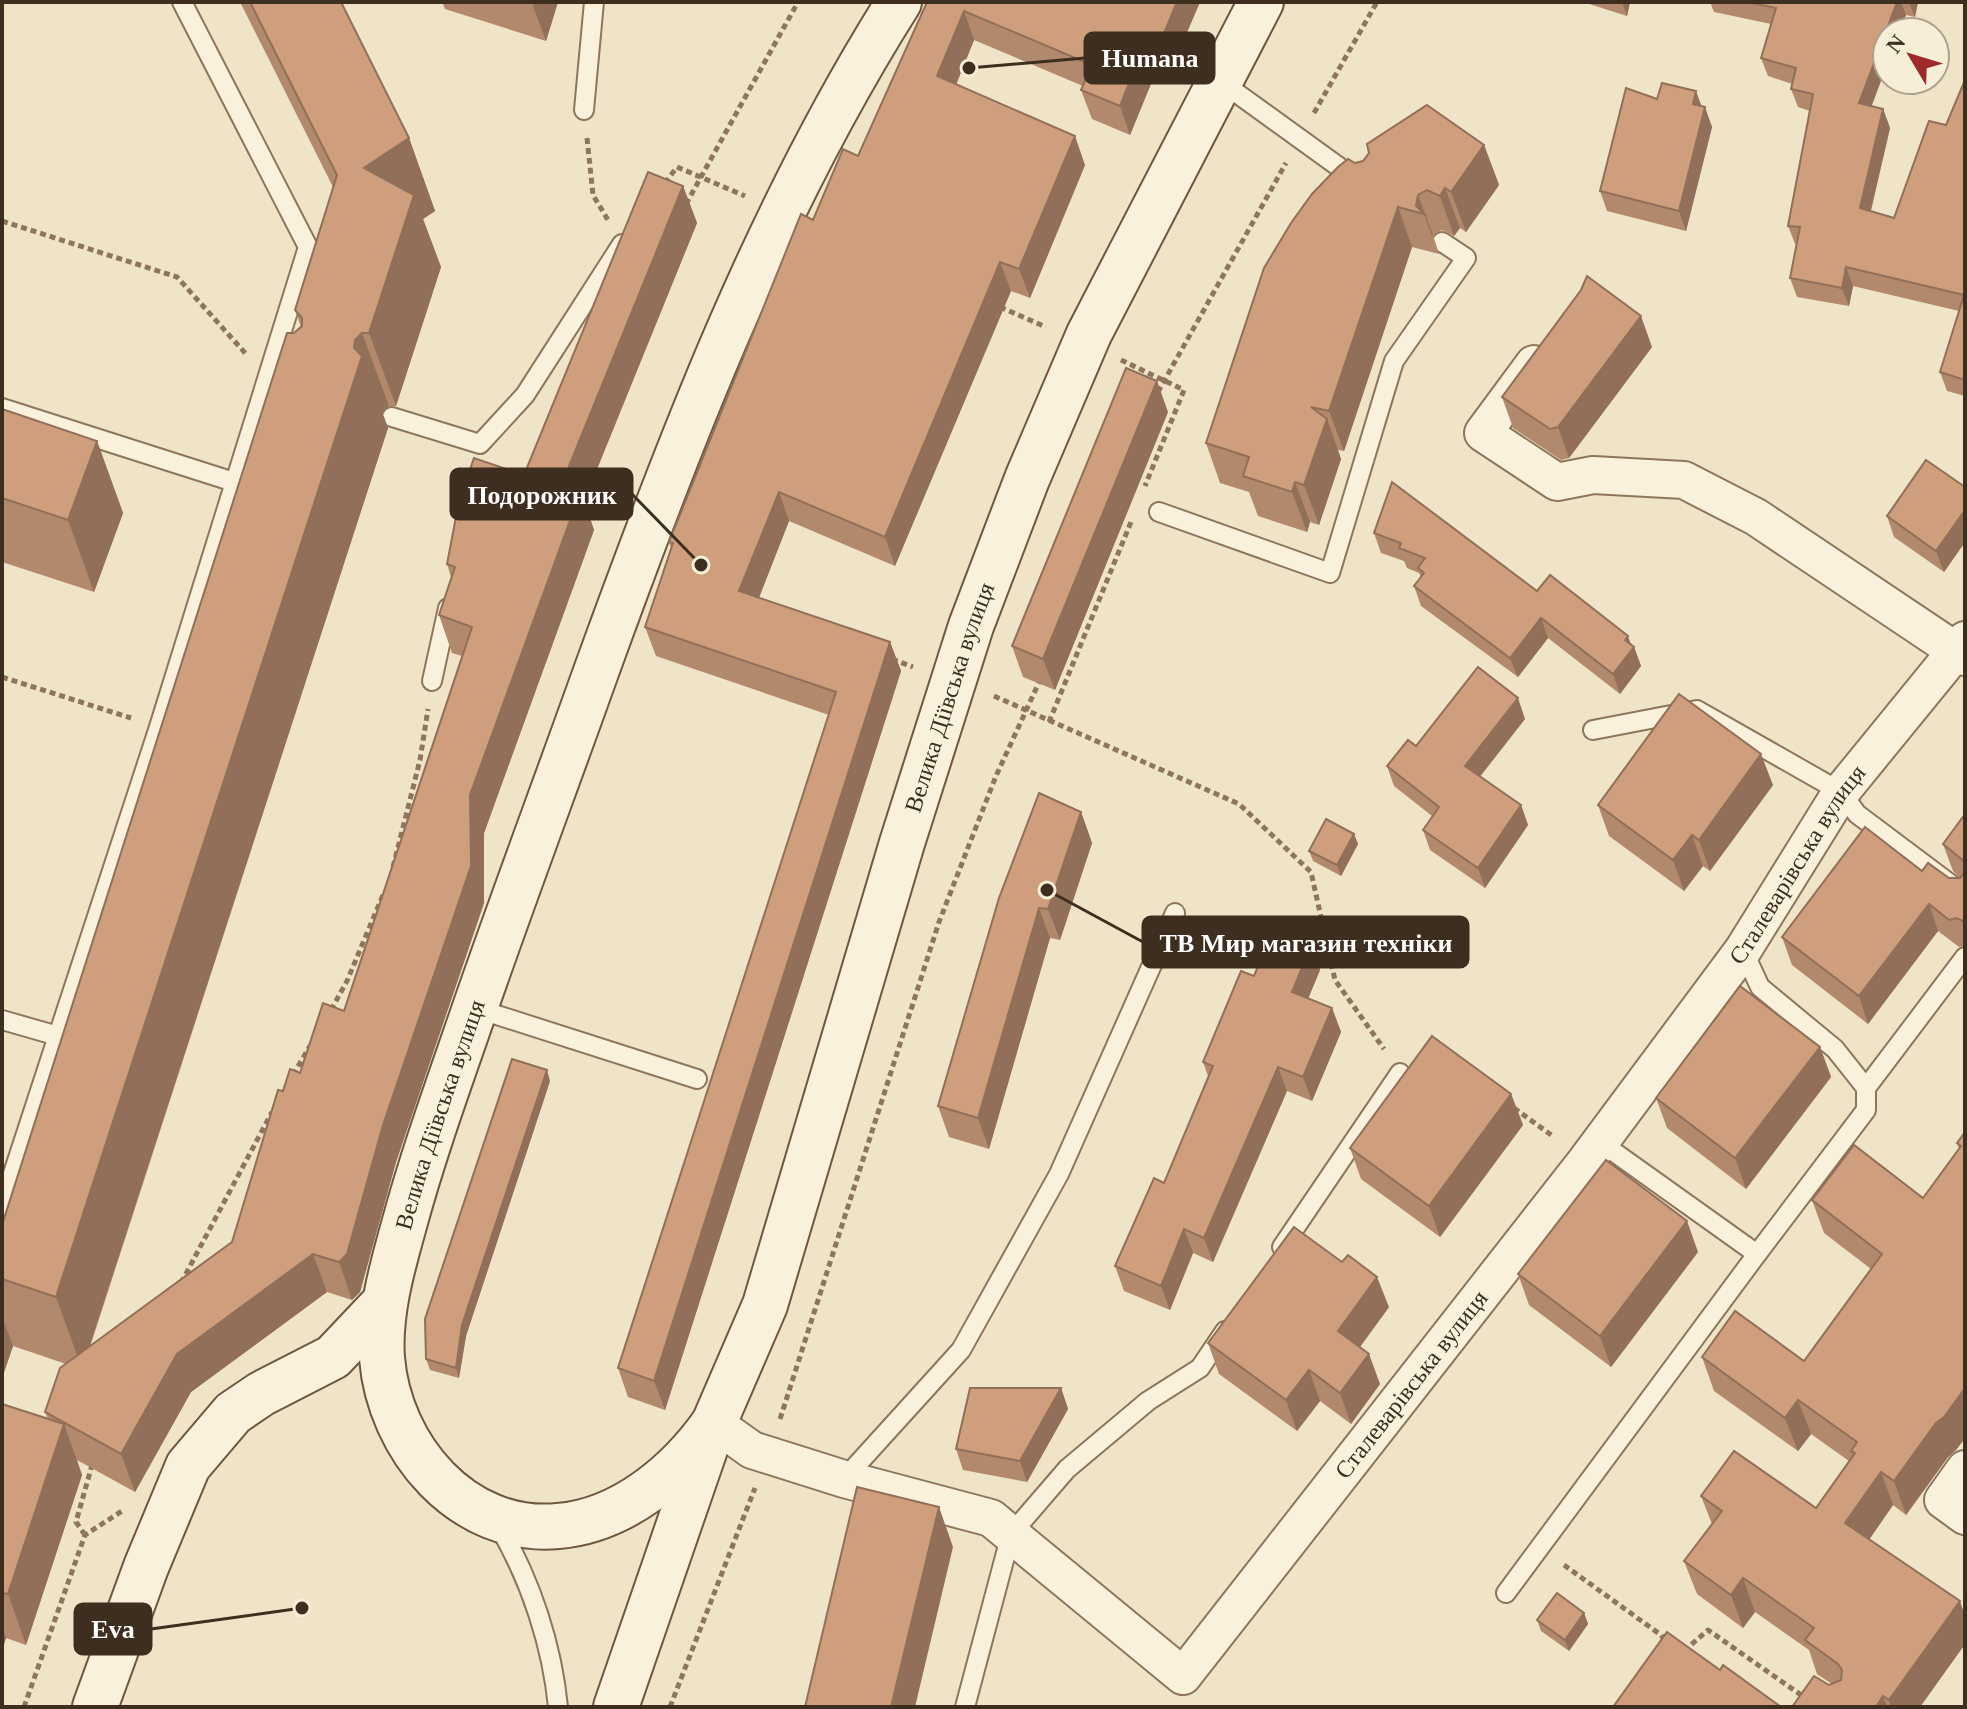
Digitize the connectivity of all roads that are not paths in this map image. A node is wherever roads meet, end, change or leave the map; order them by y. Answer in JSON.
{"nodes":[{"id":1,"x":182,"y":2,"type":"edge"},
{"id":2,"x":594,"y":2,"type":"edge"},
{"id":3,"x":899,"y":2,"type":"edge"},
{"id":4,"x":1261,"y":2,"type":"edge"},
{"id":5,"x":1220,"y":81,"type":"junction"},
{"id":6,"x":584,"y":110,"type":"road end"},
{"id":7,"x":1372,"y":191,"type":"edge"},
{"id":8,"x":1442,"y":242,"type":"dead end"},
{"id":9,"x":622,"y":244,"type":"edge"},
{"id":10,"x":1557,"y":333,"type":"edge"},
{"id":11,"x":2,"y":408,"type":"edge"},
{"id":12,"x":392,"y":417,"type":"dead end"},
{"id":13,"x":234,"y":482,"type":"junction"},
{"id":14,"x":1159,"y":512,"type":"dead end"},
{"id":15,"x":453,"y":584,"type":"edge"},
{"id":16,"x":1962,"y":649,"type":"edge"},
{"id":17,"x":432,"y":681,"type":"road end"},
{"id":18,"x":1593,"y":730,"type":"dead end"},
{"id":19,"x":1841,"y":792,"type":"junction"},
{"id":20,"x":1965,"y":895,"type":"edge"},
{"id":21,"x":1175,"y":913,"type":"dead end"},
{"id":22,"x":1743,"y":950,"type":"junction"},
{"id":23,"x":1965,"y":957,"type":"edge"},
{"id":24,"x":475,"y":1008,"type":"junction"},
{"id":25,"x":2,"y":1020,"type":"edge"},
{"id":26,"x":58,"y":1036,"type":"junction"},
{"id":27,"x":1400,"y":1073,"type":"edge"},
{"id":28,"x":697,"y":1079,"type":"dead end"},
{"id":29,"x":1866,"y":1088,"type":"junction"},
{"id":30,"x":1593,"y":1152,"type":"junction"},
{"id":31,"x":2,"y":1207,"type":"edge"},
{"id":32,"x":1757,"y":1254,"type":"junction"},
{"id":33,"x":1270,"y":1266,"type":"edge"},
{"id":34,"x":385,"y":1302,"type":"junction"},
{"id":35,"x":1235,"y":1317,"type":"edge"},
{"id":36,"x":714,"y":1423,"type":"junction"},
{"id":37,"x":1965,"y":1469,"type":"edge"},
{"id":38,"x":844,"y":1479,"type":"junction"},
{"id":39,"x":480,"y":1512,"type":"junction"},
{"id":40,"x":1965,"y":1516,"type":"edge"},
{"id":41,"x":1011,"y":1534,"type":"junction"},
{"id":42,"x":1506,"y":1593,"type":"dead end"},
{"id":43,"x":95,"y":1707,"type":"edge"},
{"id":44,"x":558,"y":1707,"type":"edge"},
{"id":45,"x":616,"y":1707,"type":"edge"},
{"id":46,"x":965,"y":1707,"type":"edge"}],
"edges":[{"from":1,"to":13,"type":"lane"},
{"from":2,"to":6,"type":"lane"},
{"from":3,"to":24,"type":"main road","name":"Велика Діївська вулиця"},
{"from":4,"to":5,"type":"main road","name":"Велика Діївська вулиця"},
{"from":5,"to":7,"type":"lane"},
{"from":5,"to":36,"type":"main road","name":"Велика Діївська вулиця"},
{"from":8,"to":14,"type":"lane"},
{"from":9,"to":12,"type":"lane"},
{"from":10,"to":16,"type":"street","name":"Сталеварівська вулиця"},
{"from":11,"to":13,"type":"lane"},
{"from":13,"to":26,"type":"lane"},
{"from":15,"to":17,"type":"lane"},
{"from":16,"to":19,"type":"street","name":"Сталеварівська вулиця"},
{"from":18,"to":19,"type":"lane"},
{"from":19,"to":20,"type":"lane"},
{"from":19,"to":22,"type":"street","name":"Сталеварівська вулиця"},
{"from":21,"to":38,"type":"lane"},
{"from":22,"to":29,"type":"lane"},
{"from":22,"to":30,"type":"street","name":"Сталеварівська вулиця"},
{"from":23,"to":29,"type":"lane"},
{"from":24,"to":28,"type":"lane"},
{"from":24,"to":34,"type":"main road","name":"Велика Діївська вулиця"},
{"from":25,"to":26,"type":"lane"},
{"from":26,"to":31,"type":"lane"},
{"from":27,"to":33,"type":"lane"},
{"from":29,"to":32,"type":"lane"},
{"from":30,"to":32,"type":"lane"},
{"from":30,"to":41,"type":"street","name":"Сталеварівська вулиця"},
{"from":32,"to":42,"type":"lane"},
{"from":34,"to":39,"type":"main road","name":"Велика Діївська вулиця"},
{"from":34,"to":43,"type":"main road","name":"Велика Діївська вулиця"},
{"from":35,"to":41,"type":"lane"},
{"from":36,"to":38,"type":"street","name":"Сталеварівська вулиця"},
{"from":36,"to":39,"type":"main road","name":"Велика Діївська вулиця"},
{"from":36,"to":45,"type":"main road","name":"Велика Діївська вулиця"},
{"from":37,"to":40,"type":"street"},
{"from":38,"to":41,"type":"street","name":"Сталеварівська вулиця"},
{"from":39,"to":44,"type":"lane","name":"Велика Діївська вулиця"},
{"from":41,"to":46,"type":"lane"}]}
